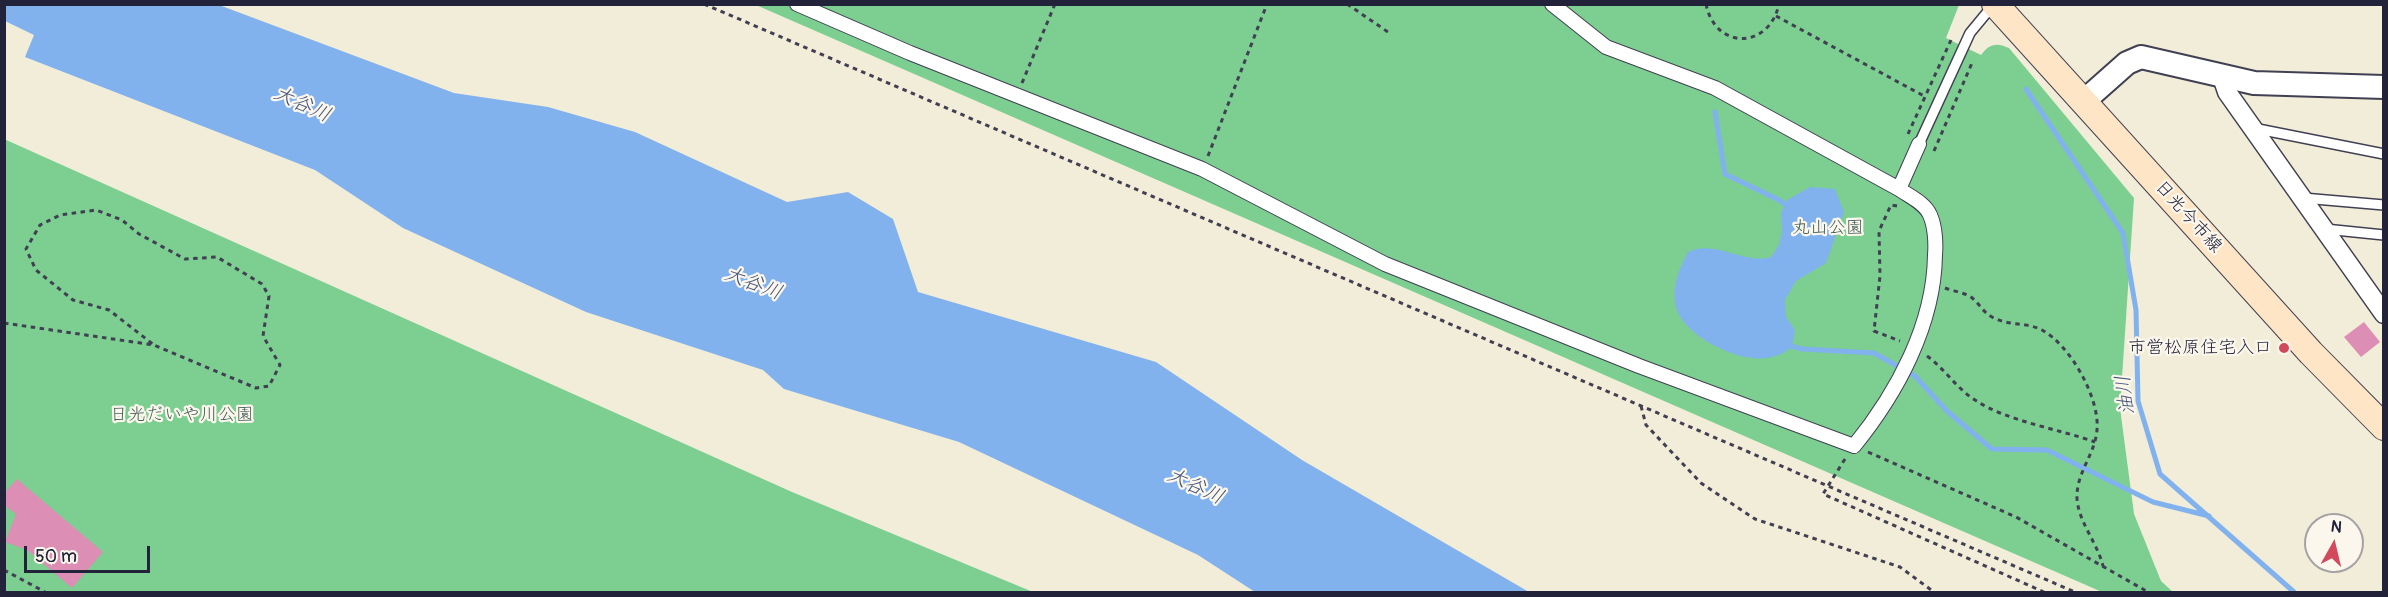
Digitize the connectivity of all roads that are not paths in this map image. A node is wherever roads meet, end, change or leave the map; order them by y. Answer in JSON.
{"nodes":[{"id":1,"x":796,"y":4,"type":"edge"},
{"id":2,"x":1552,"y":4,"type":"edge"},
{"id":3,"x":1995,"y":4,"type":"edge"},
{"id":4,"x":2222,"y":77,"type":"junction"},
{"id":5,"x":2384,"y":87,"type":"edge"},
{"id":6,"x":2083,"y":102,"type":"junction"},
{"id":7,"x":2250,"y":127,"type":"junction"},
{"id":8,"x":1919,"y":144,"type":"joint"},
{"id":9,"x":2384,"y":154,"type":"edge"},
{"id":10,"x":1899,"y":189,"type":"junction"},
{"id":11,"x":2301,"y":198,"type":"junction"},
{"id":12,"x":2384,"y":206,"type":"edge"},
{"id":13,"x":2323,"y":229,"type":"junction"},
{"id":14,"x":2384,"y":235,"type":"edge"},
{"id":15,"x":2383,"y":312,"type":"edge"},
{"id":16,"x":2384,"y":427,"type":"edge"}],
"edges":[{"from":1,"to":10,"type":"street"},
{"from":2,"to":10,"type":"street"},
{"from":3,"to":6,"type":"main road","name":"日光今市線"},
{"from":3,"to":8,"type":"lane"},
{"from":4,"to":5,"type":"street"},
{"from":4,"to":6,"type":"street"},
{"from":4,"to":7,"type":"street"},
{"from":6,"to":16,"type":"main road","name":"日光今市線"},
{"from":7,"to":9,"type":"lane"},
{"from":7,"to":11,"type":"street"},
{"from":8,"to":10,"type":"street"},
{"from":11,"to":12,"type":"lane"},
{"from":11,"to":13,"type":"street"},
{"from":13,"to":14,"type":"lane"},
{"from":13,"to":15,"type":"street"}]}
